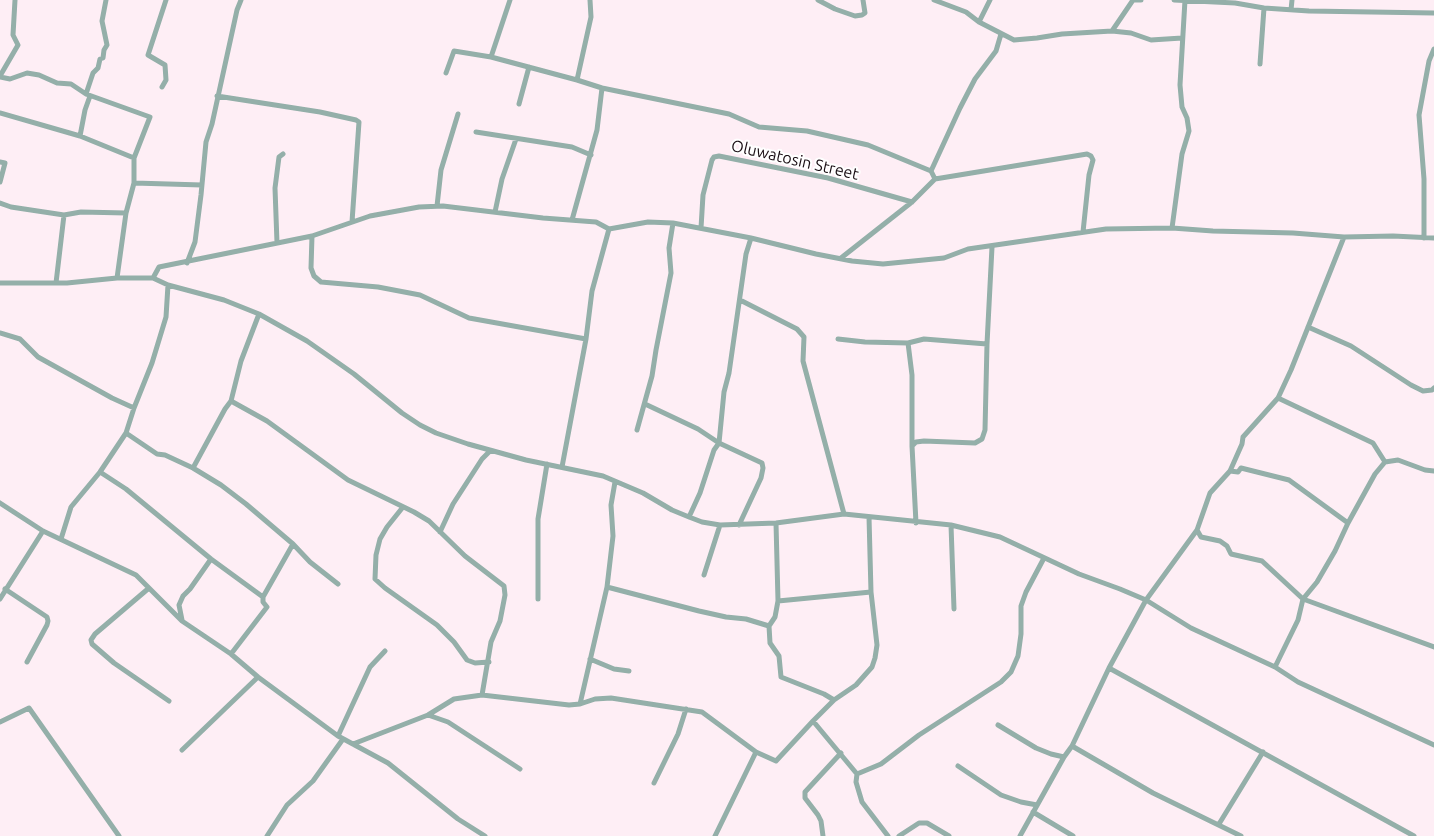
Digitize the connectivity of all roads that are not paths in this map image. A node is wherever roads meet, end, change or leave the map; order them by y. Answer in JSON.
{"nodes":[{"id":1,"x":15,"y":0,"type":"edge"},
{"id":2,"x":106,"y":0,"type":"edge"},
{"id":3,"x":166,"y":0,"type":"edge"},
{"id":4,"x":241,"y":0,"type":"edge"},
{"id":5,"x":510,"y":0,"type":"edge"},
{"id":6,"x":590,"y":0,"type":"edge"},
{"id":7,"x":818,"y":0,"type":"edge"},
{"id":8,"x":864,"y":0,"type":"edge"},
{"id":9,"x":934,"y":0,"type":"edge"},
{"id":10,"x":990,"y":0,"type":"edge"},
{"id":11,"x":1141,"y":0,"type":"edge"},
{"id":12,"x":1174,"y":0,"type":"edge"},
{"id":13,"x":1292,"y":0,"type":"edge"},
{"id":14,"x":1185,"y":1,"type":"edge"},
{"id":15,"x":949,"y":3,"type":"edge"},
{"id":16,"x":1264,"y":8,"type":"junction"},
{"id":17,"x":1291,"y":10,"type":"junction"},
{"id":18,"x":1434,"y":13,"type":"edge"},
{"id":19,"x":979,"y":22,"type":"junction"},
{"id":20,"x":1112,"y":30,"type":"junction"},
{"id":21,"x":1001,"y":34,"type":"junction"},
{"id":22,"x":1182,"y":38,"type":"junction"},
{"id":23,"x":1434,"y":49,"type":"edge"},
{"id":24,"x":491,"y":57,"type":"junction"},
{"id":25,"x":1260,"y":64,"type":"dead end"},
{"id":26,"x":529,"y":67,"type":"junction"},
{"id":27,"x":446,"y":73,"type":"dead end"},
{"id":28,"x":0,"y":77,"type":"edge"},
{"id":29,"x":577,"y":80,"type":"junction"},
{"id":30,"x":162,"y":87,"type":"dead end"},
{"id":31,"x":602,"y":88,"type":"junction"},
{"id":32,"x":88,"y":95,"type":"junction"},
{"id":33,"x":218,"y":96,"type":"junction"},
{"id":34,"x":519,"y":104,"type":"dead end"},
{"id":35,"x":0,"y":113,"type":"edge"},
{"id":36,"x":458,"y":114,"type":"dead end"},
{"id":37,"x":476,"y":132,"type":"dead end"},
{"id":38,"x":80,"y":136,"type":"junction"},
{"id":39,"x":516,"y":138,"type":"junction"},
{"id":40,"x":283,"y":154,"type":"dead end"},
{"id":41,"x":590,"y":155,"type":"junction"},
{"id":42,"x":134,"y":158,"type":"junction"},
{"id":43,"x":0,"y":162,"type":"edge"},
{"id":44,"x":931,"y":171,"type":"junction"},
{"id":45,"x":935,"y":179,"type":"junction"},
{"id":46,"x":0,"y":182,"type":"edge"},
{"id":47,"x":134,"y":183,"type":"junction"},
{"id":48,"x":202,"y":185,"type":"junction"},
{"id":49,"x":912,"y":202,"type":"junction"},
{"id":50,"x":0,"y":203,"type":"edge"},
{"id":51,"x":437,"y":206,"type":"junction"},
{"id":52,"x":495,"y":212,"type":"junction"},
{"id":53,"x":126,"y":213,"type":"junction"},
{"id":54,"x":64,"y":215,"type":"junction"},
{"id":55,"x":572,"y":220,"type":"junction"},
{"id":56,"x":352,"y":222,"type":"junction"},
{"id":57,"x":673,"y":223,"type":"junction"},
{"id":58,"x":701,"y":228,"type":"junction"},
{"id":59,"x":1172,"y":228,"type":"junction"},
{"id":60,"x":609,"y":229,"type":"junction"},
{"id":61,"x":1083,"y":232,"type":"junction"},
{"id":62,"x":312,"y":236,"type":"junction"},
{"id":63,"x":1344,"y":237,"type":"junction"},
{"id":64,"x":751,"y":238,"type":"junction"},
{"id":65,"x":1424,"y":238,"type":"junction"},
{"id":66,"x":1434,"y":238,"type":"edge"},
{"id":67,"x":277,"y":243,"type":"junction"},
{"id":68,"x":992,"y":247,"type":"junction"},
{"id":69,"x":841,"y":258,"type":"junction"},
{"id":70,"x":186,"y":263,"type":"junction"},
{"id":71,"x":117,"y":278,"type":"junction"},
{"id":72,"x":153,"y":278,"type":"junction"},
{"id":73,"x":0,"y":283,"type":"edge"},
{"id":74,"x":56,"y":283,"type":"junction"},
{"id":75,"x":168,"y":285,"type":"junction"},
{"id":76,"x":740,"y":300,"type":"junction"},
{"id":77,"x":259,"y":314,"type":"junction"},
{"id":78,"x":1308,"y":327,"type":"junction"},
{"id":79,"x":0,"y":333,"type":"edge"},
{"id":80,"x":838,"y":338,"type":"dead end"},
{"id":81,"x":586,"y":339,"type":"junction"},
{"id":82,"x":908,"y":343,"type":"junction"},
{"id":83,"x":987,"y":344,"type":"junction"},
{"id":84,"x":1434,"y":388,"type":"edge"},
{"id":85,"x":1278,"y":398,"type":"junction"},
{"id":86,"x":231,"y":401,"type":"junction"},
{"id":87,"x":645,"y":404,"type":"junction"},
{"id":88,"x":134,"y":408,"type":"junction"},
{"id":89,"x":637,"y":430,"type":"dead end"},
{"id":90,"x":126,"y":433,"type":"junction"},
{"id":91,"x":719,"y":443,"type":"junction"},
{"id":92,"x":912,"y":446,"type":"junction"},
{"id":93,"x":490,"y":450,"type":"junction"},
{"id":94,"x":1385,"y":462,"type":"junction"},
{"id":95,"x":547,"y":464,"type":"junction"},
{"id":96,"x":562,"y":467,"type":"junction"},
{"id":97,"x":193,"y":468,"type":"junction"},
{"id":98,"x":1230,"y":470,"type":"junction"},
{"id":99,"x":1434,"y":471,"type":"edge"},
{"id":100,"x":100,"y":472,"type":"junction"},
{"id":101,"x":615,"y":482,"type":"junction"},
{"id":102,"x":0,"y":503,"type":"edge"},
{"id":103,"x":403,"y":508,"type":"junction"},
{"id":104,"x":844,"y":514,"type":"junction"},
{"id":105,"x":689,"y":517,"type":"junction"},
{"id":106,"x":869,"y":517,"type":"junction"},
{"id":107,"x":776,"y":523,"type":"junction"},
{"id":108,"x":916,"y":523,"type":"junction"},
{"id":109,"x":1348,"y":523,"type":"junction"},
{"id":110,"x":720,"y":525,"type":"junction"},
{"id":111,"x":738,"y":525,"type":"junction"},
{"id":112,"x":951,"y":525,"type":"junction"},
{"id":113,"x":1197,"y":530,"type":"junction"},
{"id":114,"x":43,"y":531,"type":"junction"},
{"id":115,"x":440,"y":532,"type":"junction"},
{"id":116,"x":61,"y":540,"type":"junction"},
{"id":117,"x":293,"y":544,"type":"junction"},
{"id":118,"x":1044,"y":558,"type":"junction"},
{"id":119,"x":211,"y":559,"type":"junction"},
{"id":120,"x":704,"y":575,"type":"dead end"},
{"id":121,"x":338,"y":584,"type":"dead end"},
{"id":122,"x":607,"y":587,"type":"junction"},
{"id":123,"x":149,"y":588,"type":"junction"},
{"id":124,"x":5,"y":589,"type":"junction"},
{"id":125,"x":872,"y":592,"type":"junction"},
{"id":126,"x":263,"y":597,"type":"junction"},
{"id":127,"x":0,"y":599,"type":"edge"},
{"id":128,"x":538,"y":599,"type":"dead end"},
{"id":129,"x":1303,"y":599,"type":"junction"},
{"id":130,"x":1146,"y":600,"type":"junction"},
{"id":131,"x":778,"y":601,"type":"junction"},
{"id":132,"x":954,"y":609,"type":"dead end"},
{"id":133,"x":182,"y":621,"type":"junction"},
{"id":134,"x":769,"y":626,"type":"junction"},
{"id":135,"x":1434,"y":648,"type":"edge"},
{"id":136,"x":385,"y":651,"type":"dead end"},
{"id":137,"x":231,"y":654,"type":"junction"},
{"id":138,"x":590,"y":659,"type":"junction"},
{"id":139,"x":27,"y":662,"type":"dead end"},
{"id":140,"x":488,"y":662,"type":"junction"},
{"id":141,"x":1275,"y":667,"type":"junction"},
{"id":142,"x":1109,"y":668,"type":"junction"},
{"id":143,"x":629,"y":671,"type":"dead end"},
{"id":144,"x":258,"y":677,"type":"junction"},
{"id":145,"x":482,"y":695,"type":"junction"},
{"id":146,"x":834,"y":700,"type":"junction"},
{"id":147,"x":170,"y":701,"type":"dead end"},
{"id":148,"x":580,"y":704,"type":"junction"},
{"id":149,"x":686,"y":709,"type":"junction"},
{"id":150,"x":428,"y":715,"type":"junction"},
{"id":151,"x":814,"y":721,"type":"junction"},
{"id":152,"x":0,"y":722,"type":"edge"},
{"id":153,"x":998,"y":725,"type":"dead end"},
{"id":154,"x":341,"y":737,"type":"junction"},
{"id":155,"x":353,"y":744,"type":"junction"},
{"id":156,"x":1434,"y":745,"type":"edge"},
{"id":157,"x":1072,"y":746,"type":"junction"},
{"id":158,"x":182,"y":750,"type":"dead end"},
{"id":159,"x":756,"y":752,"type":"junction"},
{"id":160,"x":1263,"y":752,"type":"junction"},
{"id":161,"x":841,"y":753,"type":"junction"},
{"id":162,"x":1064,"y":757,"type":"junction"},
{"id":163,"x":958,"y":766,"type":"dead end"},
{"id":164,"x":520,"y":769,"type":"dead end"},
{"id":165,"x":857,"y":774,"type":"junction"},
{"id":166,"x":654,"y":782,"type":"dead end"},
{"id":167,"x":1037,"y":805,"type":"junction"},
{"id":168,"x":1033,"y":812,"type":"junction"},
{"id":169,"x":1219,"y":824,"type":"junction"},
{"id":170,"x":119,"y":836,"type":"edge"},
{"id":171,"x":267,"y":836,"type":"edge"},
{"id":172,"x":485,"y":836,"type":"edge"},
{"id":173,"x":715,"y":836,"type":"edge"},
{"id":174,"x":823,"y":836,"type":"edge"},
{"id":175,"x":888,"y":836,"type":"edge"},
{"id":176,"x":899,"y":836,"type":"edge"},
{"id":177,"x":949,"y":836,"type":"edge"},
{"id":178,"x":1020,"y":836,"type":"edge"},
{"id":179,"x":1073,"y":836,"type":"edge"},
{"id":180,"x":1241,"y":836,"type":"edge"},
{"id":181,"x":1414,"y":836,"type":"edge"}],
"edges":[{"from":1,"to":28,"type":"street"},
{"from":2,"to":32,"type":"street"},
{"from":3,"to":30,"type":"street"},
{"from":4,"to":33,"type":"street"},
{"from":5,"to":24,"type":"street"},
{"from":6,"to":29,"type":"street"},
{"from":7,"to":8,"type":"street"},
{"from":9,"to":15,"type":"street"},
{"from":10,"to":19,"type":"street"},
{"from":11,"to":20,"type":"street"},
{"from":12,"to":14,"type":"street"},
{"from":13,"to":17,"type":"street"},
{"from":14,"to":16,"type":"street"},
{"from":14,"to":22,"type":"street"},
{"from":15,"to":19,"type":"street"},
{"from":16,"to":17,"type":"street"},
{"from":16,"to":25,"type":"street"},
{"from":17,"to":18,"type":"street"},
{"from":19,"to":21,"type":"street"},
{"from":20,"to":21,"type":"street"},
{"from":20,"to":22,"type":"street"},
{"from":21,"to":44,"type":"street"},
{"from":22,"to":59,"type":"street"},
{"from":23,"to":65,"type":"street"},
{"from":24,"to":26,"type":"street"},
{"from":24,"to":27,"type":"street"},
{"from":26,"to":29,"type":"street"},
{"from":26,"to":34,"type":"street"},
{"from":28,"to":32,"type":"street"},
{"from":29,"to":31,"type":"street"},
{"from":31,"to":41,"type":"street"},
{"from":31,"to":44,"type":"street"},
{"from":32,"to":38,"type":"street"},
{"from":32,"to":42,"type":"street"},
{"from":33,"to":48,"type":"street"},
{"from":33,"to":56,"type":"street"},
{"from":35,"to":38,"type":"street"},
{"from":36,"to":51,"type":"street"},
{"from":37,"to":39,"type":"street"},
{"from":38,"to":42,"type":"street"},
{"from":39,"to":41,"type":"street"},
{"from":39,"to":52,"type":"street"},
{"from":40,"to":67,"type":"street"},
{"from":41,"to":55,"type":"street"},
{"from":42,"to":47,"type":"street"},
{"from":43,"to":46,"type":"street"},
{"from":44,"to":45,"type":"street"},
{"from":45,"to":49,"type":"street"},
{"from":45,"to":61,"type":"street"},
{"from":47,"to":48,"type":"street"},
{"from":47,"to":53,"type":"street"},
{"from":48,"to":70,"type":"street"},
{"from":49,"to":58,"type":"street","name":"Oluwatosin Street"},
{"from":49,"to":69,"type":"street"},
{"from":50,"to":54,"type":"street"},
{"from":51,"to":52,"type":"street"},
{"from":51,"to":56,"type":"street"},
{"from":52,"to":55,"type":"street"},
{"from":53,"to":54,"type":"street"},
{"from":53,"to":71,"type":"street"},
{"from":54,"to":74,"type":"street"},
{"from":55,"to":60,"type":"street"},
{"from":56,"to":62,"type":"street"},
{"from":57,"to":58,"type":"street"},
{"from":57,"to":60,"type":"street"},
{"from":57,"to":87,"type":"street"},
{"from":58,"to":64,"type":"street"},
{"from":59,"to":61,"type":"street"},
{"from":59,"to":63,"type":"street"},
{"from":60,"to":81,"type":"street"},
{"from":61,"to":68,"type":"street"},
{"from":62,"to":67,"type":"street"},
{"from":62,"to":81,"type":"street"},
{"from":63,"to":65,"type":"street"},
{"from":63,"to":78,"type":"street"},
{"from":64,"to":69,"type":"street"},
{"from":64,"to":76,"type":"street"},
{"from":65,"to":66,"type":"street"},
{"from":67,"to":70,"type":"street"},
{"from":68,"to":69,"type":"street"},
{"from":68,"to":83,"type":"street"},
{"from":70,"to":72,"type":"street"},
{"from":71,"to":72,"type":"street"},
{"from":71,"to":74,"type":"street"},
{"from":72,"to":75,"type":"street"},
{"from":73,"to":74,"type":"street"},
{"from":75,"to":77,"type":"street"},
{"from":75,"to":88,"type":"street"},
{"from":76,"to":91,"type":"street"},
{"from":76,"to":104,"type":"street"},
{"from":77,"to":86,"type":"street"},
{"from":77,"to":93,"type":"street"},
{"from":78,"to":84,"type":"street"},
{"from":78,"to":85,"type":"street"},
{"from":79,"to":88,"type":"street"},
{"from":80,"to":82,"type":"street"},
{"from":81,"to":96,"type":"street"},
{"from":82,"to":83,"type":"street"},
{"from":82,"to":92,"type":"street"},
{"from":83,"to":92,"type":"street"},
{"from":85,"to":94,"type":"street"},
{"from":85,"to":98,"type":"street"},
{"from":86,"to":97,"type":"street"},
{"from":86,"to":103,"type":"street"},
{"from":87,"to":89,"type":"street"},
{"from":87,"to":91,"type":"street"},
{"from":88,"to":90,"type":"street"},
{"from":90,"to":97,"type":"street"},
{"from":90,"to":100,"type":"street"},
{"from":91,"to":105,"type":"street"},
{"from":91,"to":111,"type":"street"},
{"from":92,"to":108,"type":"street"},
{"from":93,"to":95,"type":"street"},
{"from":93,"to":115,"type":"street"},
{"from":94,"to":99,"type":"street"},
{"from":94,"to":109,"type":"street"},
{"from":95,"to":96,"type":"street"},
{"from":95,"to":128,"type":"street"},
{"from":96,"to":101,"type":"street"},
{"from":97,"to":117,"type":"street"},
{"from":98,"to":109,"type":"street"},
{"from":98,"to":113,"type":"street"},
{"from":100,"to":116,"type":"street"},
{"from":100,"to":119,"type":"street"},
{"from":101,"to":105,"type":"street"},
{"from":101,"to":122,"type":"street"},
{"from":102,"to":114,"type":"street"},
{"from":103,"to":115,"type":"street"},
{"from":103,"to":140,"type":"street"},
{"from":104,"to":106,"type":"street"},
{"from":104,"to":107,"type":"street"},
{"from":105,"to":110,"type":"street"},
{"from":106,"to":108,"type":"street"},
{"from":106,"to":125,"type":"street"},
{"from":107,"to":111,"type":"street"},
{"from":107,"to":131,"type":"street"},
{"from":108,"to":112,"type":"street"},
{"from":109,"to":129,"type":"street"},
{"from":110,"to":111,"type":"street"},
{"from":110,"to":120,"type":"street"},
{"from":112,"to":118,"type":"street"},
{"from":112,"to":132,"type":"street"},
{"from":113,"to":129,"type":"street"},
{"from":113,"to":130,"type":"street"},
{"from":114,"to":116,"type":"street"},
{"from":114,"to":124,"type":"street"},
{"from":115,"to":140,"type":"street"},
{"from":116,"to":123,"type":"street"},
{"from":117,"to":121,"type":"street"},
{"from":117,"to":126,"type":"street"},
{"from":118,"to":130,"type":"street"},
{"from":118,"to":165,"type":"street"},
{"from":119,"to":126,"type":"street"},
{"from":119,"to":133,"type":"street"},
{"from":122,"to":134,"type":"street"},
{"from":122,"to":138,"type":"street"},
{"from":123,"to":133,"type":"street"},
{"from":123,"to":147,"type":"street"},
{"from":124,"to":127,"type":"street"},
{"from":124,"to":139,"type":"street"},
{"from":125,"to":131,"type":"street"},
{"from":125,"to":146,"type":"street"},
{"from":126,"to":137,"type":"street"},
{"from":129,"to":135,"type":"street"},
{"from":129,"to":141,"type":"street"},
{"from":130,"to":141,"type":"street"},
{"from":130,"to":142,"type":"street"},
{"from":131,"to":134,"type":"street"},
{"from":133,"to":137,"type":"street"},
{"from":134,"to":146,"type":"street"},
{"from":136,"to":154,"type":"street"},
{"from":137,"to":144,"type":"street"},
{"from":138,"to":143,"type":"street"},
{"from":138,"to":148,"type":"street"},
{"from":140,"to":145,"type":"street"},
{"from":141,"to":156,"type":"street"},
{"from":142,"to":157,"type":"street"},
{"from":142,"to":160,"type":"street"},
{"from":144,"to":154,"type":"street"},
{"from":144,"to":158,"type":"street"},
{"from":145,"to":148,"type":"street"},
{"from":145,"to":150,"type":"street"},
{"from":146,"to":151,"type":"street"},
{"from":148,"to":149,"type":"street"},
{"from":149,"to":159,"type":"street"},
{"from":149,"to":166,"type":"street"},
{"from":150,"to":155,"type":"street"},
{"from":150,"to":164,"type":"street"},
{"from":151,"to":159,"type":"street"},
{"from":151,"to":161,"type":"street"},
{"from":152,"to":170,"type":"street"},
{"from":153,"to":162,"type":"street"},
{"from":154,"to":155,"type":"street"},
{"from":154,"to":171,"type":"street"},
{"from":155,"to":172,"type":"street"},
{"from":157,"to":162,"type":"street"},
{"from":157,"to":169,"type":"street"},
{"from":159,"to":173,"type":"street"},
{"from":160,"to":169,"type":"street"},
{"from":160,"to":181,"type":"street"},
{"from":161,"to":165,"type":"street"},
{"from":161,"to":174,"type":"street"},
{"from":162,"to":167,"type":"street"},
{"from":163,"to":167,"type":"street"},
{"from":165,"to":175,"type":"street"},
{"from":167,"to":168,"type":"street"},
{"from":168,"to":178,"type":"street"},
{"from":168,"to":179,"type":"street"},
{"from":169,"to":180,"type":"street"},
{"from":176,"to":177,"type":"street"}]}
